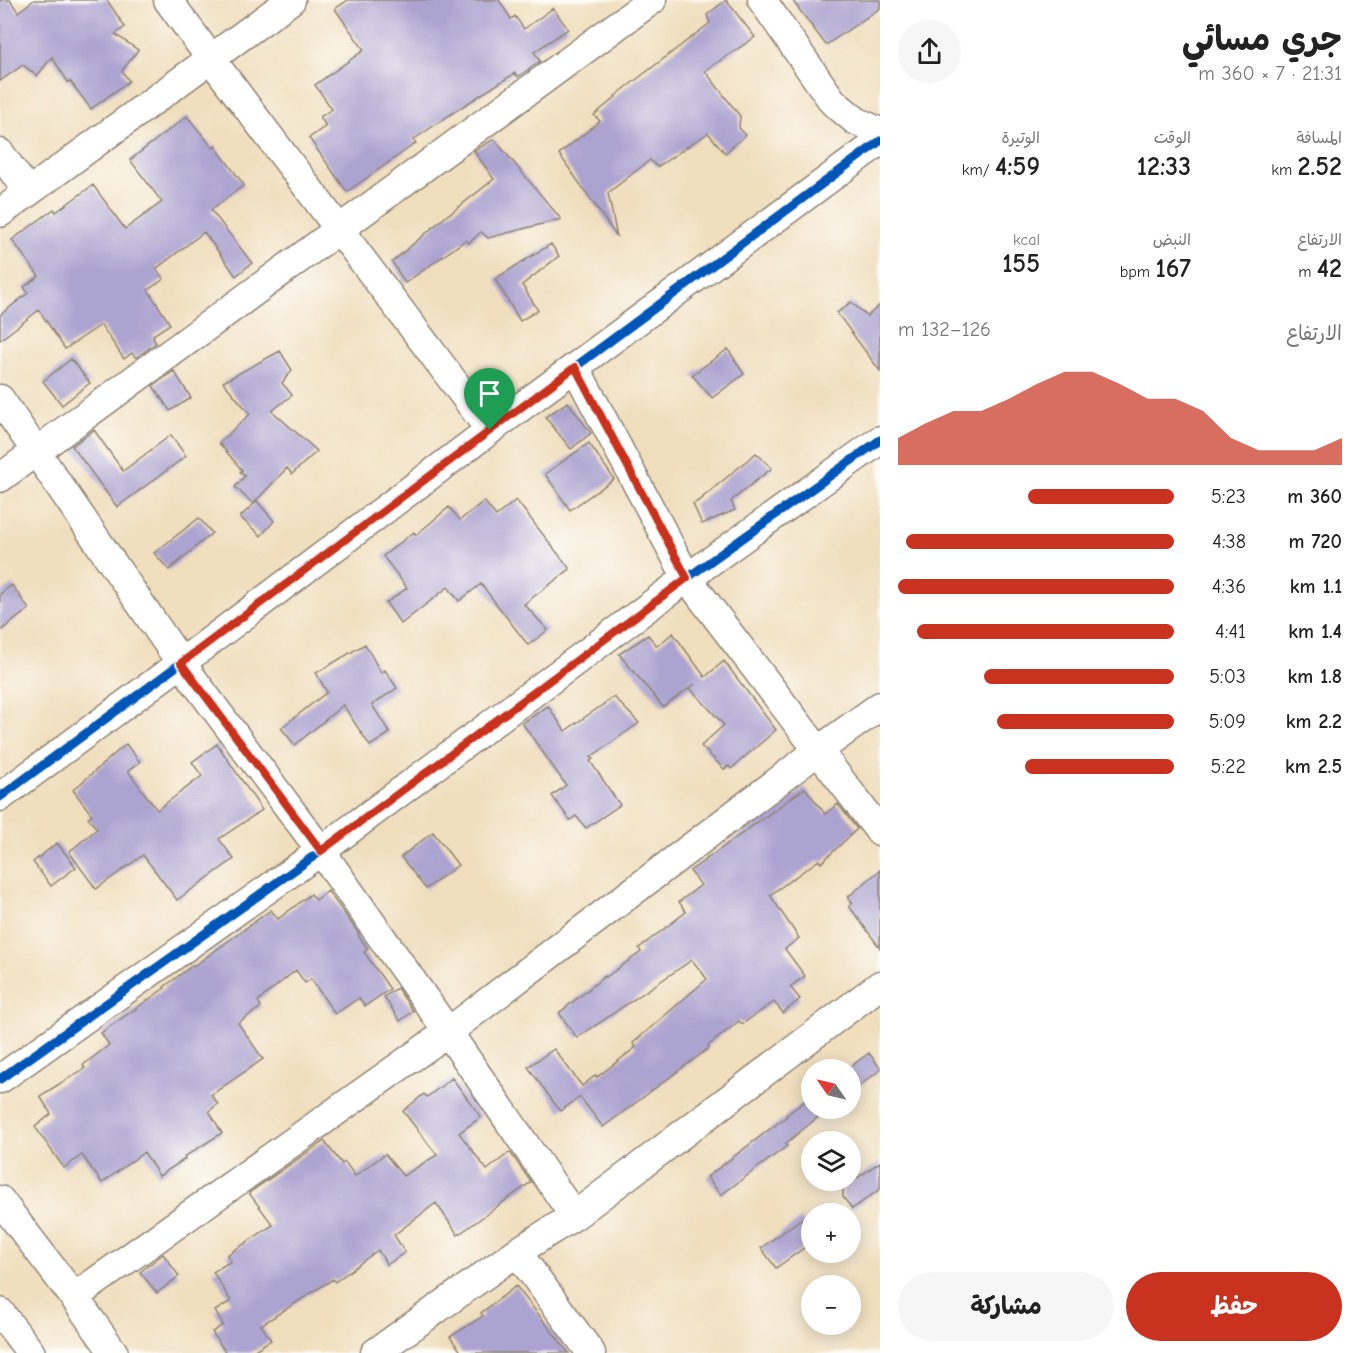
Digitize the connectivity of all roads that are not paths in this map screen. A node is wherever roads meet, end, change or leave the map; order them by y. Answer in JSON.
{"nodes":[{"id":1,"x":168,"y":0,"type":"edge"},
{"id":2,"x":291,"y":0,"type":"edge"},
{"id":3,"x":652,"y":0,"type":"edge"},
{"id":4,"x":762,"y":0,"type":"edge"},
{"id":5,"x":211,"y":59,"type":"junction"},
{"id":6,"x":880,"y":132,"type":"edge"},
{"id":7,"x":880,"y":141,"type":"edge"},
{"id":8,"x":0,"y":153,"type":"edge"},
{"id":9,"x":28,"y":192,"type":"junction"},
{"id":10,"x":0,"y":213,"type":"edge"},
{"id":11,"x":339,"y":230,"type":"junction"},
{"id":12,"x":575,"y":367,"type":"junction"},
{"id":13,"x":0,"y":399,"type":"edge"},
{"id":14,"x":490,"y":430,"type":"junction"},
{"id":15,"x":880,"y":440,"type":"edge"},
{"id":16,"x":37,"y":451,"type":"junction"},
{"id":17,"x":0,"y":478,"type":"edge"},
{"id":18,"x":687,"y":578,"type":"junction"},
{"id":19,"x":181,"y":663,"type":"junction"},
{"id":20,"x":880,"y":706,"type":"edge"},
{"id":21,"x":819,"y":750,"type":"junction"},
{"id":22,"x":0,"y":797,"type":"edge"},
{"id":23,"x":880,"y":832,"type":"edge"},
{"id":24,"x":321,"y":851,"type":"junction"},
{"id":25,"x":877,"y":994,"type":"edge"},
{"id":26,"x":448,"y":1032,"type":"junction"},
{"id":27,"x":0,"y":1079,"type":"edge"},
{"id":28,"x":0,"y":1200,"type":"edge"},
{"id":29,"x":574,"y":1216,"type":"junction"},
{"id":30,"x":517,"y":1252,"type":"junction"},
{"id":31,"x":74,"y":1297,"type":"junction"},
{"id":32,"x":0,"y":1312,"type":"edge"},
{"id":33,"x":31,"y":1353,"type":"edge"},
{"id":34,"x":114,"y":1353,"type":"edge"},
{"id":35,"x":375,"y":1353,"type":"edge"},
{"id":36,"x":591,"y":1353,"type":"edge"}],
"edges":[{"from":1,"to":5,"type":"street"},
{"from":2,"to":5,"type":"street"},
{"from":3,"to":11,"type":"street"},
{"from":4,"to":6,"type":"street"},
{"from":5,"to":9,"type":"street"},
{"from":5,"to":11,"type":"street"},
{"from":7,"to":12,"type":"street"},
{"from":8,"to":9,"type":"street"},
{"from":9,"to":10,"type":"street"},
{"from":11,"to":14,"type":"street"},
{"from":11,"to":16,"type":"street"},
{"from":12,"to":14,"type":"street"},
{"from":12,"to":18,"type":"street"},
{"from":13,"to":16,"type":"street"},
{"from":14,"to":19,"type":"street"},
{"from":15,"to":18,"type":"street"},
{"from":16,"to":17,"type":"street"},
{"from":16,"to":19,"type":"street"},
{"from":18,"to":21,"type":"street"},
{"from":18,"to":24,"type":"street"},
{"from":19,"to":22,"type":"street"},
{"from":19,"to":24,"type":"street"},
{"from":20,"to":21,"type":"street"},
{"from":21,"to":23,"type":"street"},
{"from":21,"to":26,"type":"street"},
{"from":24,"to":26,"type":"street"},
{"from":24,"to":27,"type":"street"},
{"from":25,"to":29,"type":"street"},
{"from":26,"to":29,"type":"street"},
{"from":26,"to":31,"type":"street"},
{"from":28,"to":31,"type":"street"},
{"from":29,"to":30,"type":"street"},
{"from":30,"to":35,"type":"street"},
{"from":30,"to":36,"type":"street"},
{"from":31,"to":34,"type":"street"},
{"from":32,"to":33,"type":"street"}]}
